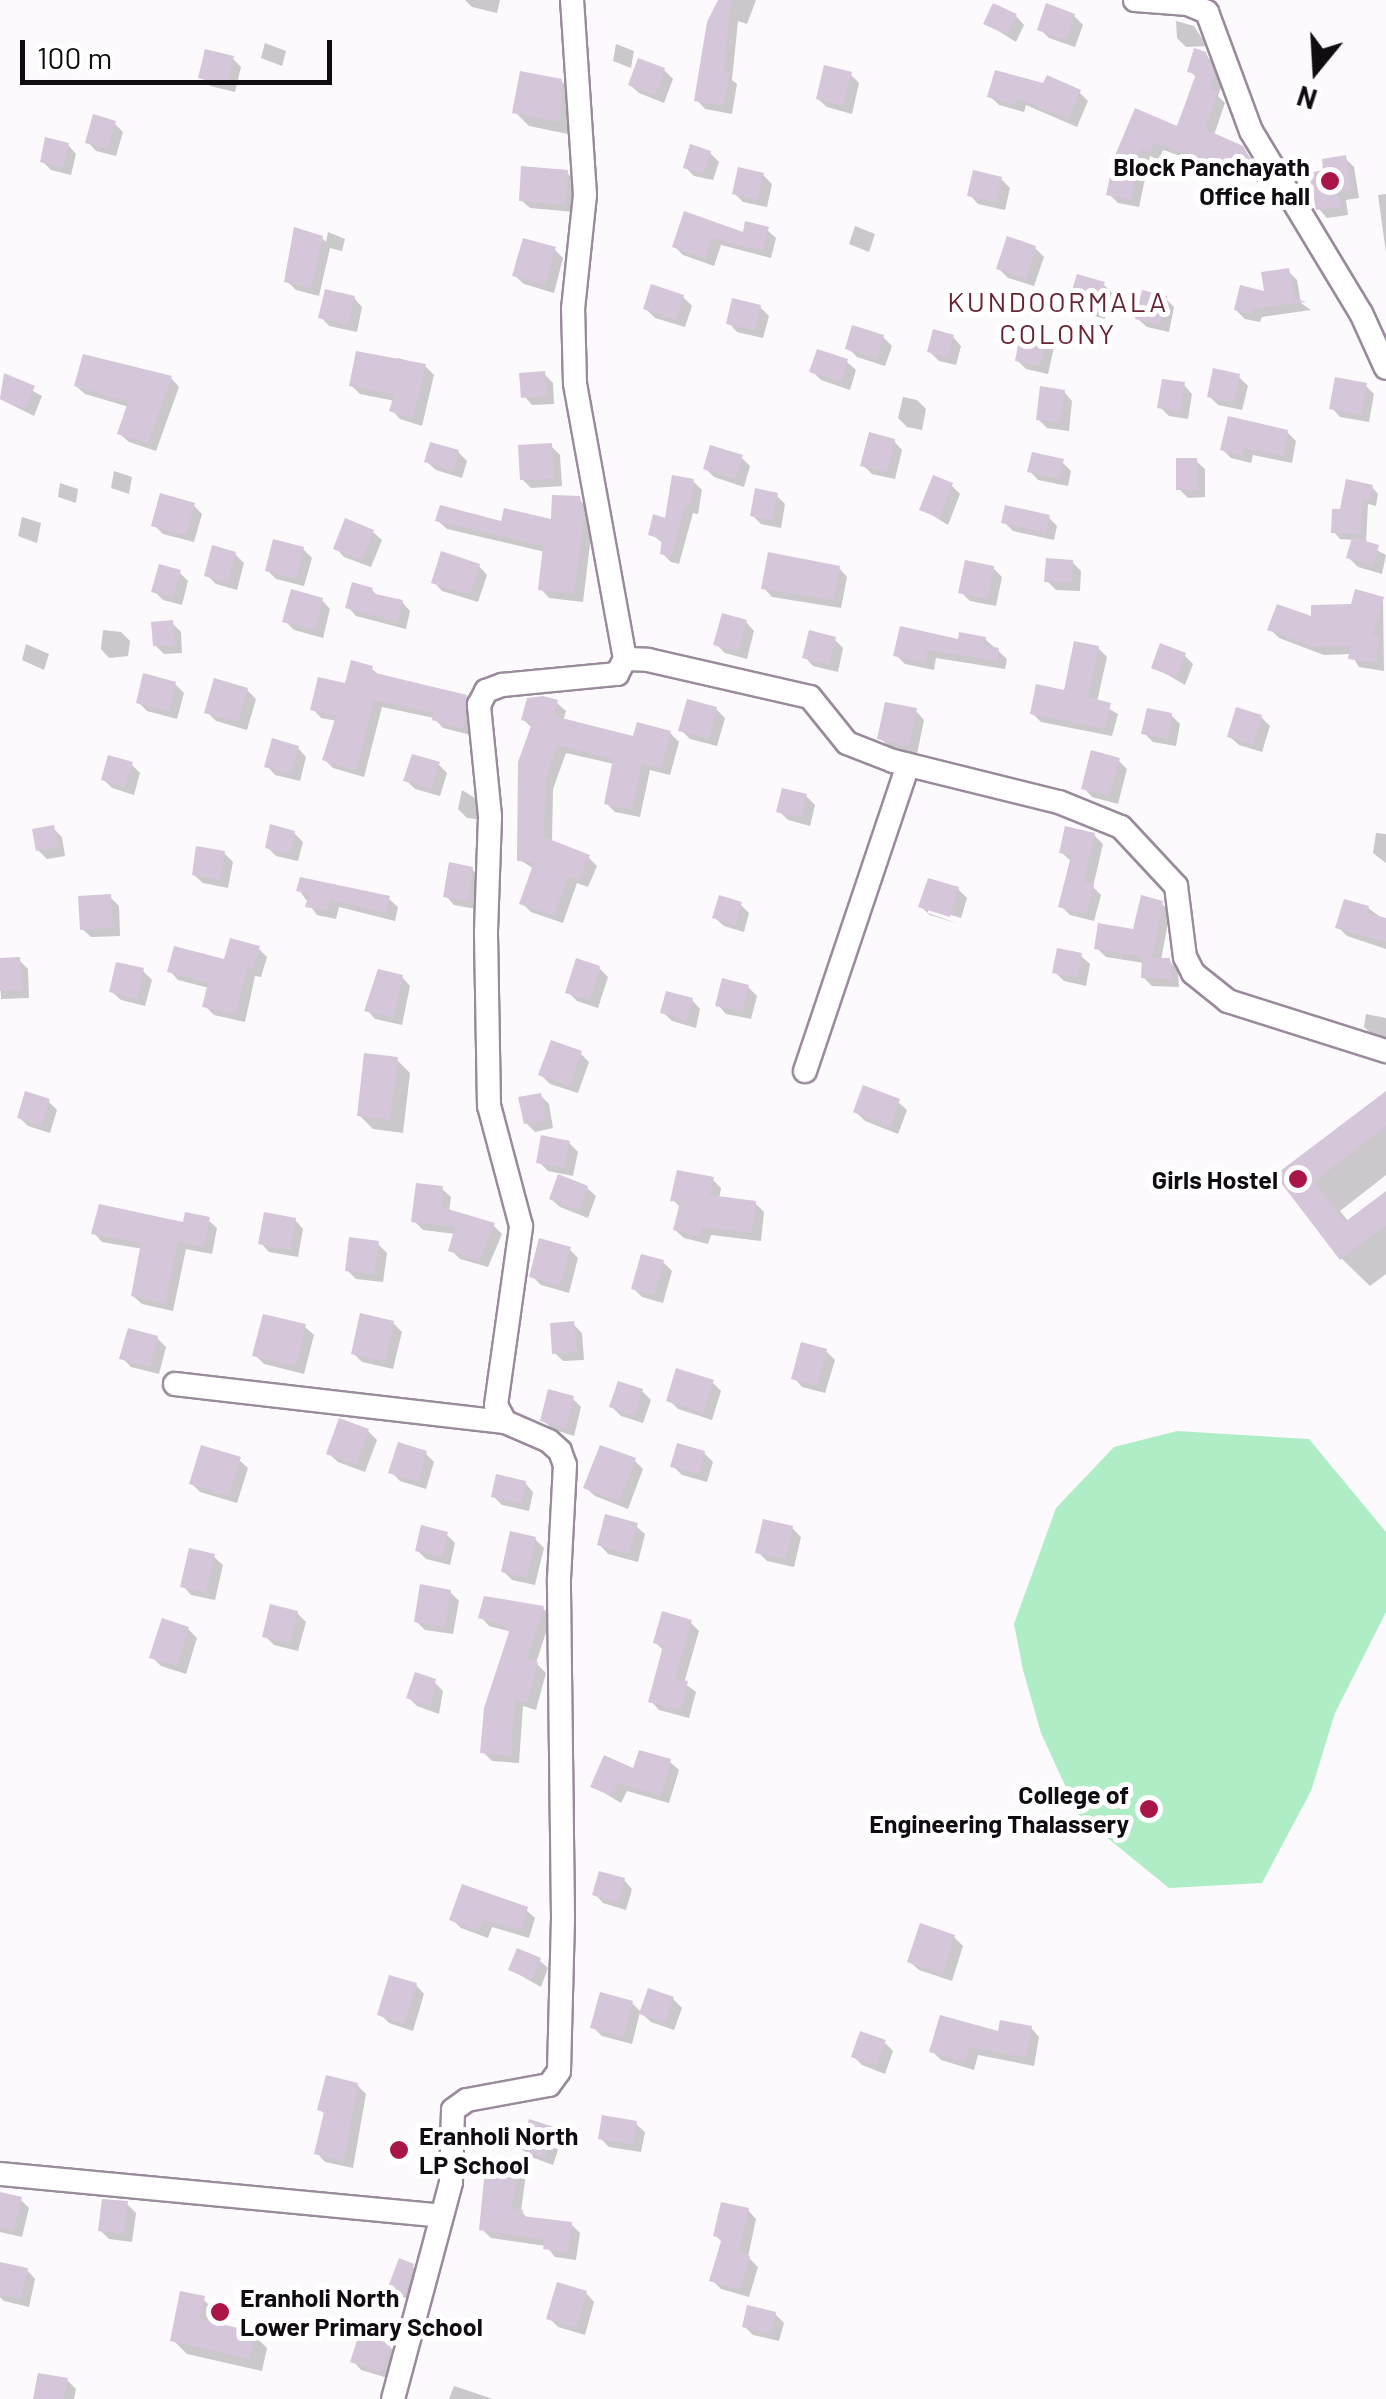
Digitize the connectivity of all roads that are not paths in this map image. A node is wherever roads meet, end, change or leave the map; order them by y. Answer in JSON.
{"nodes":[{"id":1,"x":572,"y":0,"type":"edge"},
{"id":2,"x":1135,"y":0,"type":"edge"},
{"id":3,"x":1212,"y":6,"type":"edge"},
{"id":4,"x":1386,"y":368,"type":"edge"},
{"id":5,"x":625,"y":660,"type":"junction"},
{"id":6,"x":908,"y":764,"type":"junction"},
{"id":7,"x":1386,"y":1051,"type":"edge"},
{"id":8,"x":804,"y":1071,"type":"dead end"},
{"id":9,"x":175,"y":1384,"type":"dead end"},
{"id":10,"x":505,"y":1422,"type":"junction"},
{"id":11,"x":0,"y":2174,"type":"edge"},
{"id":12,"x":442,"y":2216,"type":"junction"},
{"id":13,"x":393,"y":2399,"type":"edge"}],
"edges":[{"from":1,"to":5,"type":"street"},
{"from":2,"to":3,"type":"street"},
{"from":3,"to":4,"type":"street"},
{"from":5,"to":6,"type":"street"},
{"from":5,"to":10,"type":"street"},
{"from":6,"to":7,"type":"street"},
{"from":6,"to":8,"type":"street"},
{"from":9,"to":10,"type":"street"},
{"from":10,"to":12,"type":"street"},
{"from":11,"to":12,"type":"street"},
{"from":12,"to":13,"type":"street"}]}
